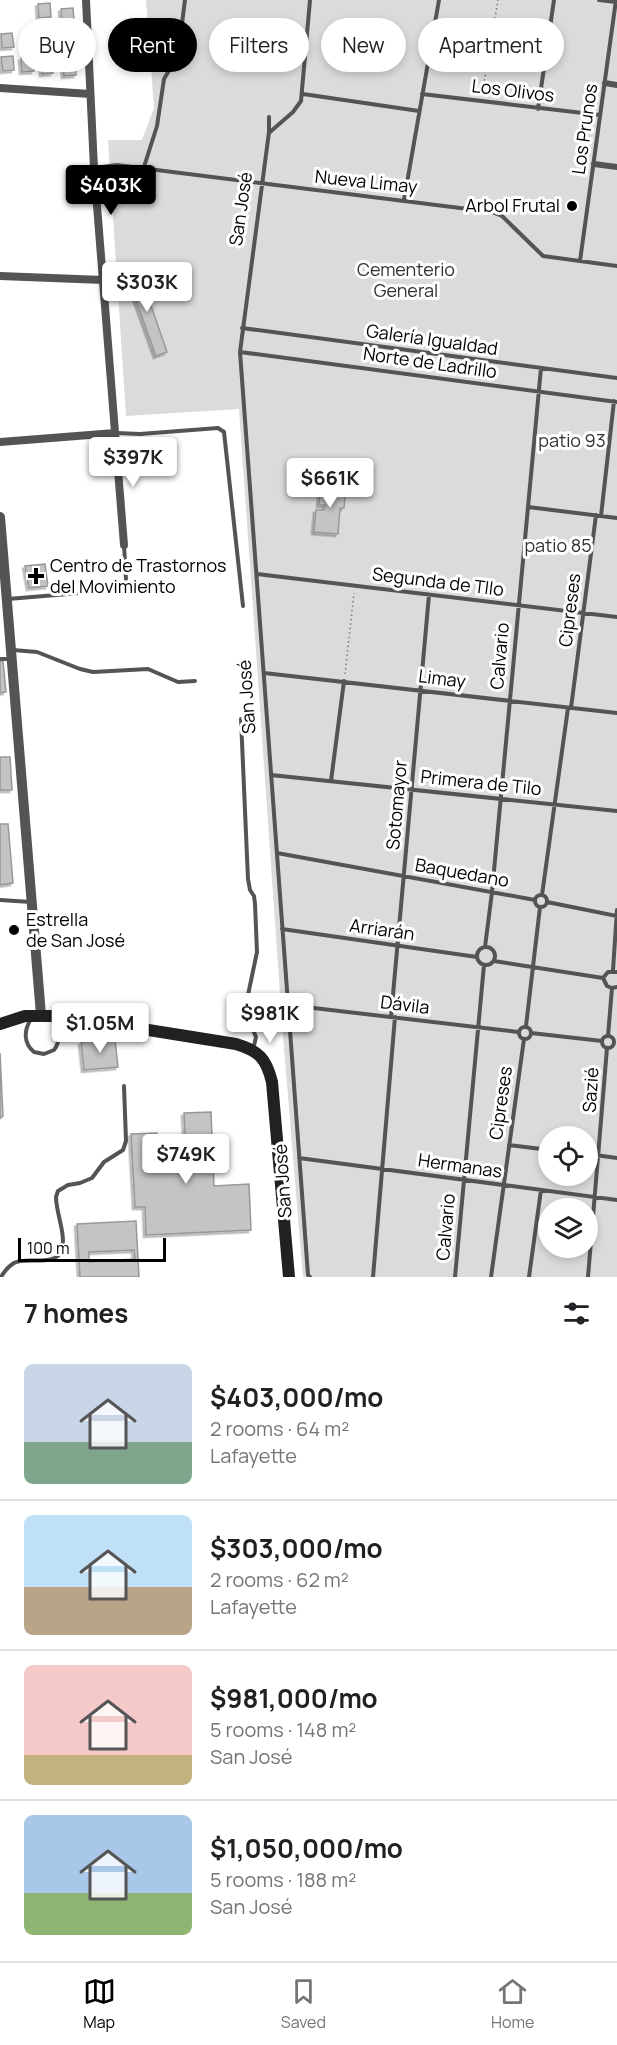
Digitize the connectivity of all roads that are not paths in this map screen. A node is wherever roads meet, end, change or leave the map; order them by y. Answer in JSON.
{"nodes":[{"id":1,"x":86,"y":0,"type":"edge"},
{"id":2,"x":185,"y":0,"type":"edge"},
{"id":3,"x":310,"y":0,"type":"edge"},
{"id":4,"x":439,"y":0,"type":"edge"},
{"id":5,"x":554,"y":0,"type":"edge"},
{"id":6,"x":599,"y":0,"type":"edge"},
{"id":7,"x":616,"y":2,"type":"edge"},
{"id":8,"x":605,"y":83,"type":"junction"},
{"id":9,"x":617,"y":85,"type":"edge"},
{"id":10,"x":0,"y":88,"type":"edge"},
{"id":11,"x":90,"y":94,"type":"junction"},
{"id":12,"x":303,"y":94,"type":"junction"},
{"id":13,"x":423,"y":94,"type":"junction"},
{"id":14,"x":538,"y":109,"type":"junction"},
{"id":15,"x":419,"y":111,"type":"junction"},
{"id":16,"x":600,"y":115,"type":"junction"},
{"id":17,"x":269,"y":117,"type":"dead end"},
{"id":18,"x":269,"y":132,"type":"junction"},
{"id":19,"x":594,"y":164,"type":"junction"},
{"id":20,"x":617,"y":167,"type":"edge"},
{"id":21,"x":94,"y":168,"type":"junction"},
{"id":22,"x":143,"y":170,"type":"junction"},
{"id":23,"x":262,"y":185,"type":"junction"},
{"id":24,"x":404,"y":200,"type":"junction"},
{"id":25,"x":580,"y":261,"type":"junction"},
{"id":26,"x":617,"y":266,"type":"edge"},
{"id":27,"x":0,"y":276,"type":"edge"},
{"id":28,"x":103,"y":280,"type":"junction"},
{"id":29,"x":243,"y":328,"type":"junction"},
{"id":30,"x":240,"y":352,"type":"junction"},
{"id":31,"x":541,"y":368,"type":"junction"},
{"id":32,"x":617,"y":378,"type":"edge"},
{"id":33,"x":538,"y":391,"type":"junction"},
{"id":34,"x":615,"y":402,"type":"edge"},
{"id":35,"x":115,"y":434,"type":"junction"},
{"id":36,"x":0,"y":442,"type":"edge"},
{"id":37,"x":528,"y":507,"type":"junction"},
{"id":38,"x":596,"y":515,"type":"junction"},
{"id":39,"x":601,"y":516,"type":"junction"},
{"id":40,"x":0,"y":517,"type":"edge"},
{"id":41,"x":617,"y":518,"type":"edge"},
{"id":42,"x":124,"y":544,"type":"joint"},
{"id":43,"x":256,"y":574,"type":"junction"},
{"id":44,"x":429,"y":595,"type":"junction"},
{"id":45,"x":4,"y":599,"type":"edge"},
{"id":46,"x":243,"y":606,"type":"dead end"},
{"id":47,"x":518,"y":606,"type":"junction"},
{"id":48,"x":583,"y":613,"type":"junction"},
{"id":49,"x":617,"y":617,"type":"edge"},
{"id":50,"x":7,"y":656,"type":"edge"},
{"id":51,"x":264,"y":673,"type":"junction"},
{"id":52,"x":195,"y":681,"type":"dead end"},
{"id":53,"x":344,"y":681,"type":"junction"},
{"id":54,"x":420,"y":690,"type":"junction"},
{"id":55,"x":509,"y":701,"type":"junction"},
{"id":56,"x":570,"y":708,"type":"junction"},
{"id":57,"x":617,"y":713,"type":"edge"},
{"id":58,"x":241,"y":719,"type":"dead end"},
{"id":59,"x":271,"y":775,"type":"junction"},
{"id":60,"x":331,"y":781,"type":"junction"},
{"id":61,"x":412,"y":789,"type":"junction"},
{"id":62,"x":500,"y":799,"type":"junction"},
{"id":63,"x":555,"y":804,"type":"junction"},
{"id":64,"x":617,"y":811,"type":"edge"},
{"id":65,"x":277,"y":853,"type":"junction"},
{"id":66,"x":404,"y":876,"type":"junction"},
{"id":67,"x":492,"y":892,"type":"junction"},
{"id":68,"x":542,"y":895,"type":"junction"},
{"id":69,"x":0,"y":900,"type":"edge"},
{"id":70,"x":535,"y":900,"type":"junction"},
{"id":71,"x":31,"y":902,"type":"junction"},
{"id":72,"x":547,"y":902,"type":"junction"},
{"id":73,"x":540,"y":907,"type":"junction"},
{"id":74,"x":617,"y":910,"type":"edge"},
{"id":75,"x":617,"y":916,"type":"edge"},
{"id":76,"x":282,"y":929,"type":"junction"},
{"id":77,"x":398,"y":946,"type":"junction"},
{"id":78,"x":485,"y":947,"type":"junction"},
{"id":79,"x":477,"y":957,"type":"junction"},
{"id":80,"x":494,"y":961,"type":"junction"},
{"id":81,"x":484,"y":965,"type":"junction"},
{"id":82,"x":533,"y":967,"type":"junction"},
{"id":83,"x":615,"y":971,"type":"edge"},
{"id":84,"x":603,"y":978,"type":"junction"},
{"id":85,"x":615,"y":987,"type":"edge"},
{"id":86,"x":288,"y":1005,"type":"junction"},
{"id":87,"x":41,"y":1015,"type":"junction"},
{"id":88,"x":393,"y":1017,"type":"junction"},
{"id":89,"x":0,"y":1024,"type":"edge"},
{"id":90,"x":526,"y":1026,"type":"junction"},
{"id":91,"x":478,"y":1028,"type":"junction"},
{"id":92,"x":518,"y":1032,"type":"junction"},
{"id":93,"x":531,"y":1034,"type":"junction"},
{"id":94,"x":608,"y":1036,"type":"junction"},
{"id":95,"x":524,"y":1039,"type":"junction"},
{"id":96,"x":602,"y":1041,"type":"junction"},
{"id":97,"x":616,"y":1043,"type":"edge"},
{"id":98,"x":607,"y":1048,"type":"junction"},
{"id":99,"x":253,"y":1050,"type":"junction"},
{"id":100,"x":124,"y":1086,"type":"dead end"},
{"id":101,"x":509,"y":1145,"type":"junction"},
{"id":102,"x":538,"y":1149,"type":"edge"},
{"id":103,"x":599,"y":1156,"type":"junction"},
{"id":104,"x":299,"y":1158,"type":"junction"},
{"id":105,"x":617,"y":1158,"type":"edge"},
{"id":106,"x":382,"y":1169,"type":"junction"},
{"id":107,"x":464,"y":1180,"type":"junction"},
{"id":108,"x":504,"y":1185,"type":"junction"},
{"id":109,"x":541,"y":1190,"type":"junction"},
{"id":110,"x":595,"y":1197,"type":"junction"},
{"id":111,"x":617,"y":1200,"type":"edge"},
{"id":112,"x":309,"y":1276,"type":"edge"},
{"id":113,"x":1,"y":1277,"type":"edge"},
{"id":114,"x":289,"y":1277,"type":"edge"},
{"id":115,"x":373,"y":1277,"type":"edge"},
{"id":116,"x":455,"y":1277,"type":"edge"},
{"id":117,"x":491,"y":1277,"type":"edge"},
{"id":118,"x":529,"y":1277,"type":"edge"},
{"id":119,"x":588,"y":1277,"type":"edge"}],
"edges":[{"from":1,"to":11,"type":"street"},
{"from":2,"to":22,"type":"lane"},
{"from":3,"to":12,"type":"lane"},
{"from":4,"to":13,"type":"lane"},
{"from":5,"to":14,"type":"lane"},
{"from":6,"to":7,"type":"lane"},
{"from":7,"to":8,"type":"lane","name":"Los Prunos"},
{"from":8,"to":9,"type":"street"},
{"from":8,"to":16,"type":"lane","name":"Los Prunos"},
{"from":10,"to":11,"type":"street"},
{"from":11,"to":21,"type":"street"},
{"from":12,"to":15,"type":"lane"},
{"from":12,"to":18,"type":"lane"},
{"from":13,"to":14,"type":"lane","name":"Los Olivos"},
{"from":13,"to":15,"type":"lane"},
{"from":14,"to":16,"type":"lane","name":"Los Olivos"},
{"from":15,"to":24,"type":"lane"},
{"from":16,"to":19,"type":"lane","name":"Los Prunos"},
{"from":17,"to":18,"type":"lane","name":"San José"},
{"from":18,"to":23,"type":"lane","name":"San José"},
{"from":19,"to":20,"type":"street"},
{"from":19,"to":25,"type":"lane","name":"Los Prunos"},
{"from":21,"to":22,"type":"lane","name":"Nueva Limay"},
{"from":21,"to":28,"type":"street"},
{"from":22,"to":23,"type":"lane","name":"Nueva Limay"},
{"from":23,"to":24,"type":"lane","name":"Nueva Limay"},
{"from":23,"to":29,"type":"lane","name":"San José"},
{"from":24,"to":25,"type":"lane","name":"Nueva Limay"},
{"from":25,"to":26,"type":"lane","name":"Nueva Limay"},
{"from":27,"to":28,"type":"street"},
{"from":28,"to":35,"type":"street"},
{"from":29,"to":30,"type":"lane","name":"San José"},
{"from":29,"to":31,"type":"lane","name":"Galería Igualdad"},
{"from":30,"to":33,"type":"lane","name":"Norte de Ladrillo"},
{"from":30,"to":43,"type":"lane","name":"San José"},
{"from":31,"to":32,"type":"lane","name":"Galería Igualdad"},
{"from":31,"to":33,"type":"lane","name":"Calvario"},
{"from":33,"to":34,"type":"lane","name":"Norte de Ladrillo"},
{"from":33,"to":37,"type":"lane","name":"Calvario"},
{"from":34,"to":39,"type":"lane"},
{"from":35,"to":36,"type":"street"},
{"from":35,"to":42,"type":"street"},
{"from":35,"to":46,"type":"lane"},
{"from":37,"to":38,"type":"lane"},
{"from":37,"to":47,"type":"lane","name":"Calvario"},
{"from":38,"to":39,"type":"lane"},
{"from":38,"to":48,"type":"lane","name":"Cipreses"},
{"from":39,"to":41,"type":"lane"},
{"from":40,"to":45,"type":"street"},
{"from":42,"to":45,"type":"lane"},
{"from":43,"to":44,"type":"lane","name":"Segunda de TIlo"},
{"from":43,"to":51,"type":"lane","name":"San José"},
{"from":44,"to":47,"type":"lane","name":"Segunda de TIlo"},
{"from":44,"to":54,"type":"lane","name":"Sotomayor"},
{"from":45,"to":50,"type":"street"},
{"from":47,"to":48,"type":"lane","name":"Segunda de TIlo"},
{"from":47,"to":55,"type":"lane","name":"Calvario"},
{"from":48,"to":49,"type":"lane","name":"Segunda de TIlo"},
{"from":48,"to":56,"type":"lane","name":"Cipreses"},
{"from":50,"to":52,"type":"lane"},
{"from":50,"to":71,"type":"street"},
{"from":51,"to":53,"type":"lane","name":"Limay"},
{"from":51,"to":59,"type":"lane","name":"San José"},
{"from":53,"to":54,"type":"lane","name":"Limay"},
{"from":53,"to":60,"type":"lane"},
{"from":54,"to":55,"type":"lane","name":"Limay"},
{"from":54,"to":61,"type":"lane","name":"Sotomayor"},
{"from":55,"to":56,"type":"lane","name":"Limay"},
{"from":55,"to":62,"type":"lane","name":"Calvario"},
{"from":56,"to":57,"type":"lane","name":"Limay"},
{"from":56,"to":63,"type":"lane","name":"Cipreses"},
{"from":58,"to":99,"type":"lane"},
{"from":59,"to":60,"type":"lane","name":"Primera de Tilo"},
{"from":59,"to":65,"type":"lane","name":"San José"},
{"from":60,"to":61,"type":"lane","name":"Primera de Tilo"},
{"from":61,"to":62,"type":"lane","name":"Primera de Tilo"},
{"from":61,"to":66,"type":"lane","name":"Sotomayor"},
{"from":62,"to":63,"type":"lane","name":"Primera de Tilo"},
{"from":62,"to":67,"type":"lane","name":"Calvario"},
{"from":63,"to":64,"type":"lane","name":"Primera de Tilo"},
{"from":63,"to":68,"type":"lane","name":"Cipreses"},
{"from":65,"to":66,"type":"lane","name":"Baquedano"},
{"from":65,"to":76,"type":"lane","name":"San José"},
{"from":66,"to":67,"type":"lane","name":"Baquedano"},
{"from":66,"to":77,"type":"lane","name":"Sotomayor"},
{"from":67,"to":70,"type":"lane","name":"Baquedano"},
{"from":67,"to":78,"type":"lane","name":"Calvario"},
{"from":68,"to":70,"type":"lane"},
{"from":68,"to":72,"type":"lane"},
{"from":69,"to":71,"type":"lane"},
{"from":70,"to":73,"type":"lane"},
{"from":71,"to":87,"type":"street"},
{"from":72,"to":73,"type":"lane"},
{"from":72,"to":75,"type":"lane"},
{"from":73,"to":82,"type":"lane"},
{"from":74,"to":75,"type":"lane"},
{"from":75,"to":83,"type":"lane"},
{"from":76,"to":77,"type":"lane","name":"Arriarán"},
{"from":76,"to":86,"type":"lane","name":"San José"},
{"from":77,"to":79,"type":"lane","name":"Arriarán"},
{"from":77,"to":88,"type":"lane","name":"Sotomayor"},
{"from":78,"to":79,"type":"lane"},
{"from":78,"to":80,"type":"lane"},
{"from":79,"to":81,"type":"lane"},
{"from":80,"to":81,"type":"lane"},
{"from":80,"to":82,"type":"lane"},
{"from":81,"to":91,"type":"lane","name":"Calvario"},
{"from":82,"to":84,"type":"lane"},
{"from":82,"to":90,"type":"lane"},
{"from":83,"to":84,"type":"lane"},
{"from":84,"to":85,"type":"lane"},
{"from":85,"to":94,"type":"lane"},
{"from":86,"to":88,"type":"lane","name":"Dávila"},
{"from":86,"to":104,"type":"lane","name":"San José"},
{"from":87,"to":87,"type":"lane"},
{"from":87,"to":89,"type":"main road"},
{"from":87,"to":99,"type":"main road"},
{"from":88,"to":91,"type":"lane","name":"Dávila"},
{"from":88,"to":106,"type":"lane","name":"Sotomayor"},
{"from":90,"to":92,"type":"lane"},
{"from":90,"to":93,"type":"lane"},
{"from":91,"to":92,"type":"lane","name":"Dávila"},
{"from":91,"to":107,"type":"lane","name":"Calvario"},
{"from":92,"to":95,"type":"lane"},
{"from":93,"to":95,"type":"lane"},
{"from":93,"to":96,"type":"lane"},
{"from":94,"to":96,"type":"lane"},
{"from":94,"to":97,"type":"lane"},
{"from":95,"to":101,"type":"lane","name":"Cipreses"},
{"from":96,"to":98,"type":"lane"},
{"from":97,"to":98,"type":"lane"},
{"from":98,"to":103,"type":"lane","name":"Sazié"},
{"from":99,"to":114,"type":"main road","name":"San José"},
{"from":100,"to":113,"type":"lane"},
{"from":101,"to":102,"type":"lane"},
{"from":101,"to":108,"type":"lane","name":"Cipreses"},
{"from":103,"to":105,"type":"lane"},
{"from":103,"to":110,"type":"lane","name":"Sazié"},
{"from":104,"to":106,"type":"lane","name":"Hermanas"},
{"from":104,"to":112,"type":"lane","name":"San José"},
{"from":106,"to":107,"type":"lane","name":"Hermanas"},
{"from":106,"to":115,"type":"lane","name":"Sotomayor"},
{"from":107,"to":108,"type":"lane","name":"Hermanas"},
{"from":107,"to":116,"type":"lane","name":"Calvario"},
{"from":108,"to":109,"type":"lane","name":"Hermanas"},
{"from":108,"to":117,"type":"lane","name":"Cipreses"},
{"from":109,"to":110,"type":"lane","name":"Hermanas"},
{"from":109,"to":118,"type":"lane"},
{"from":110,"to":111,"type":"lane","name":"Hermanas"},
{"from":110,"to":119,"type":"lane","name":"Sazié"}]}
